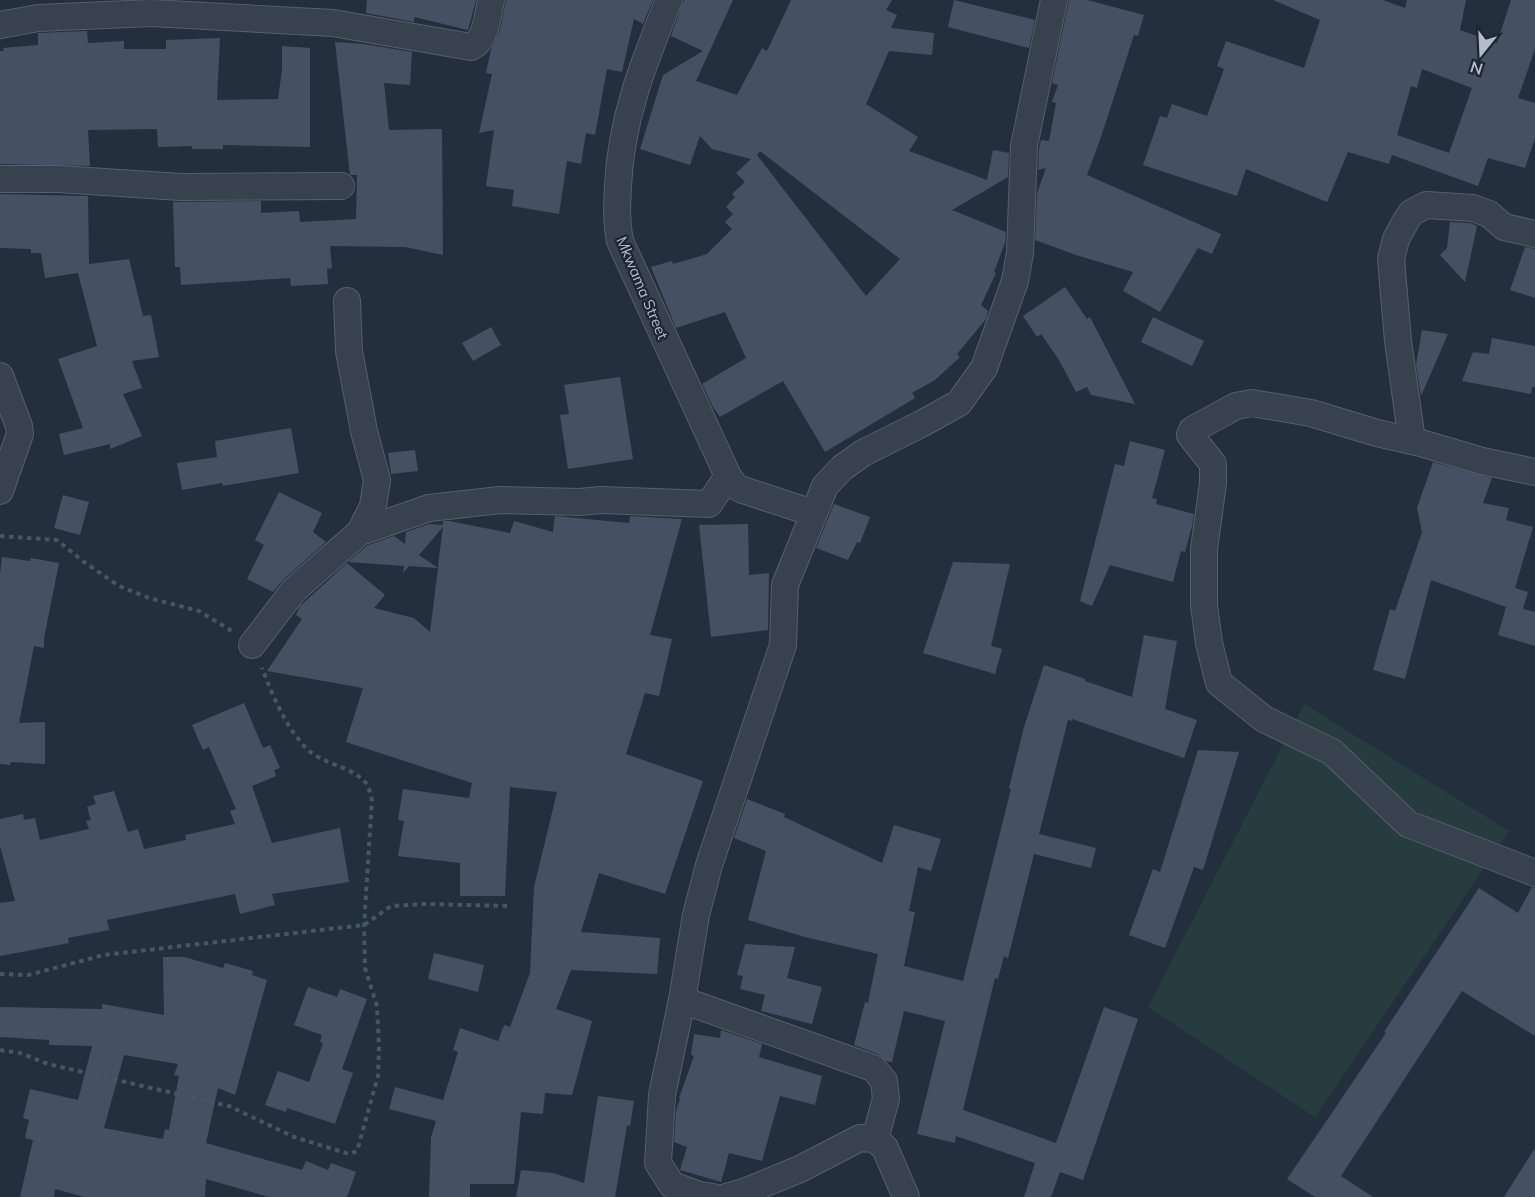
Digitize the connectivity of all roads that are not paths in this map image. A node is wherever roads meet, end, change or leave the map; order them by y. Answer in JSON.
{"nodes":[{"id":1,"x":491,"y":0,"type":"edge"},
{"id":2,"x":669,"y":0,"type":"edge"},
{"id":3,"x":1054,"y":0,"type":"edge"},
{"id":4,"x":0,"y":25,"type":"edge"},
{"id":5,"x":0,"y":179,"type":"edge"},
{"id":6,"x":341,"y":186,"type":"dead end"},
{"id":7,"x":1535,"y":234,"type":"edge"},
{"id":8,"x":347,"y":301,"type":"dead end"},
{"id":9,"x":0,"y":376,"type":"edge"},
{"id":10,"x":1412,"y":441,"type":"junction"},
{"id":11,"x":1535,"y":472,"type":"edge"},
{"id":12,"x":728,"y":476,"type":"junction"},
{"id":13,"x":0,"y":491,"type":"edge"},
{"id":14,"x":813,"y":513,"type":"junction"},
{"id":15,"x":360,"y":532,"type":"junction"},
{"id":16,"x":252,"y":645,"type":"road end"},
{"id":17,"x":1535,"y":873,"type":"edge"},
{"id":18,"x":682,"y":1000,"type":"junction"},
{"id":19,"x":875,"y":1139,"type":"junction"},
{"id":20,"x":665,"y":1191,"type":"edge"},
{"id":21,"x":713,"y":1197,"type":"edge"},
{"id":22,"x":726,"y":1197,"type":"edge"},
{"id":23,"x":906,"y":1197,"type":"edge"}],
"edges":[{"from":1,"to":4,"type":"street"},
{"from":2,"to":12,"type":"street","name":"Mkwama Street"},
{"from":3,"to":14,"type":"street"},
{"from":5,"to":6,"type":"street"},
{"from":7,"to":10,"type":"street"},
{"from":8,"to":15,"type":"street"},
{"from":9,"to":13,"type":"street"},
{"from":10,"to":11,"type":"street"},
{"from":10,"to":17,"type":"street"},
{"from":12,"to":14,"type":"street","name":"Mkwama Street"},
{"from":12,"to":15,"type":"street"},
{"from":14,"to":18,"type":"street"},
{"from":15,"to":16,"type":"street"},
{"from":18,"to":19,"type":"street"},
{"from":18,"to":20,"type":"street"},
{"from":19,"to":22,"type":"street"},
{"from":19,"to":23,"type":"street"},
{"from":20,"to":21,"type":"street"}]}
